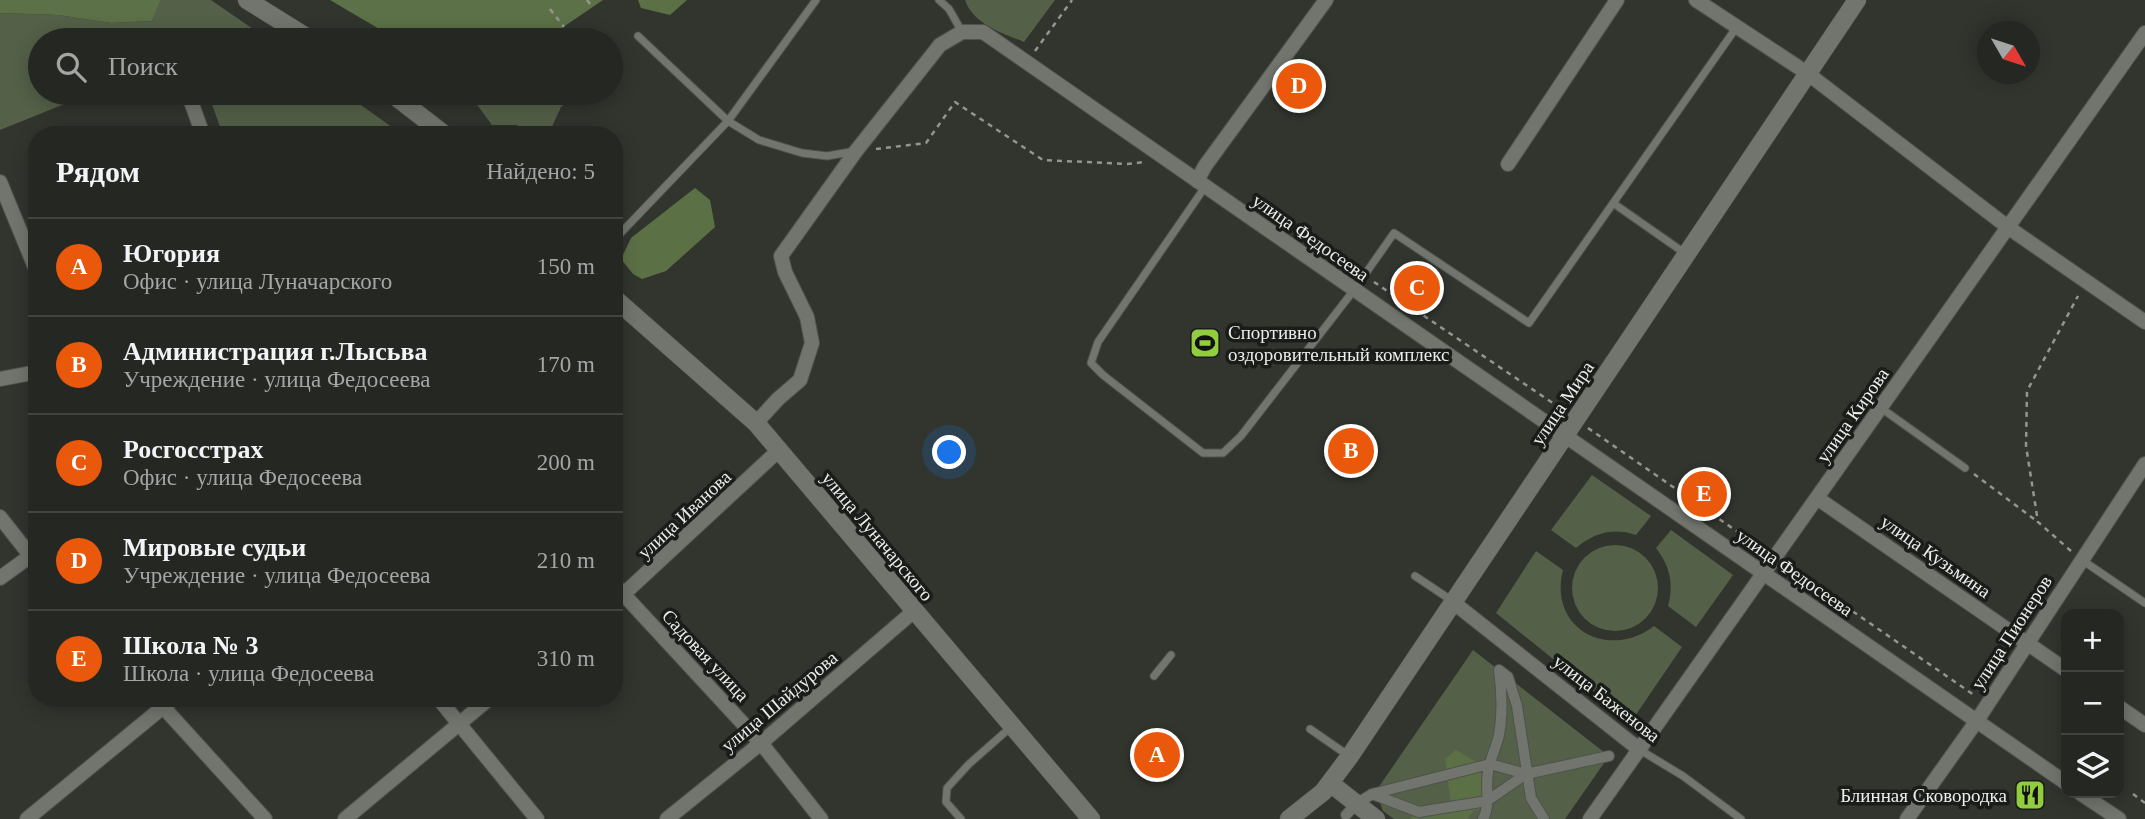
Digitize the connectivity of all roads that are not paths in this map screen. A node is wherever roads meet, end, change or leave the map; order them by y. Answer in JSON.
{"nodes":[{"id":1,"x":247,"y":0,"type":"edge"},
{"id":2,"x":817,"y":0,"type":"edge"},
{"id":3,"x":939,"y":0,"type":"edge"},
{"id":4,"x":1326,"y":0,"type":"edge"},
{"id":5,"x":1617,"y":0,"type":"edge"},
{"id":6,"x":1696,"y":0,"type":"edge"},
{"id":7,"x":1857,"y":0,"type":"edge"},
{"id":8,"x":292,"y":28,"type":"edge"},
{"id":9,"x":1735,"y":28,"type":"junction"},
{"id":10,"x":962,"y":32,"type":"junction"},
{"id":11,"x":2145,"y":33,"type":"edge"},
{"id":12,"x":638,"y":36,"type":"dead end"},
{"id":13,"x":1807,"y":73,"type":"junction"},
{"id":14,"x":192,"y":105,"type":"edge"},
{"id":15,"x":406,"y":105,"type":"edge"},
{"id":16,"x":728,"y":121,"type":"junction"},
{"id":17,"x":200,"y":126,"type":"edge"},
{"id":18,"x":433,"y":126,"type":"edge"},
{"id":19,"x":856,"y":151,"type":"junction"},
{"id":20,"x":1508,"y":164,"type":"dead end"},
{"id":21,"x":0,"y":182,"type":"edge"},
{"id":22,"x":1201,"y":184,"type":"junction"},
{"id":23,"x":1613,"y":203,"type":"junction"},
{"id":24,"x":2008,"y":228,"type":"junction"},
{"id":25,"x":623,"y":231,"type":"edge"},
{"id":26,"x":28,"y":250,"type":"edge"},
{"id":27,"x":1687,"y":254,"type":"junction"},
{"id":28,"x":1354,"y":290,"type":"junction"},
{"id":29,"x":623,"y":306,"type":"edge"},
{"id":30,"x":2145,"y":322,"type":"edge"},
{"id":31,"x":28,"y":374,"type":"edge"},
{"id":32,"x":0,"y":379,"type":"edge"},
{"id":33,"x":1881,"y":408,"type":"junction"},
{"id":34,"x":756,"y":423,"type":"junction"},
{"id":35,"x":1566,"y":437,"type":"junction"},
{"id":36,"x":779,"y":451,"type":"junction"},
{"id":37,"x":1965,"y":468,"type":"road end"},
{"id":38,"x":2144,"y":469,"type":"edge"},
{"id":39,"x":1818,"y":498,"type":"junction"},
{"id":40,"x":0,"y":517,"type":"edge"},
{"id":41,"x":28,"y":549,"type":"edge"},
{"id":42,"x":2082,"y":560,"type":"junction"},
{"id":43,"x":28,"y":561,"type":"edge"},
{"id":44,"x":1763,"y":572,"type":"junction"},
{"id":45,"x":1415,"y":576,"type":"dead end"},
{"id":46,"x":0,"y":578,"type":"edge"},
{"id":47,"x":623,"y":596,"type":"edge"},
{"id":48,"x":623,"y":602,"type":"edge"},
{"id":49,"x":1454,"y":603,"type":"junction"},
{"id":50,"x":2145,"y":603,"type":"edge"},
{"id":51,"x":914,"y":611,"type":"junction"},
{"id":52,"x":2027,"y":643,"type":"junction"},
{"id":53,"x":1171,"y":655,"type":"dead end"},
{"id":54,"x":2061,"y":667,"type":"edge"},
{"id":55,"x":1154,"y":676,"type":"dead end"},
{"id":56,"x":158,"y":707,"type":"edge"},
{"id":57,"x":168,"y":707,"type":"edge"},
{"id":58,"x":445,"y":707,"type":"edge"},
{"id":59,"x":478,"y":707,"type":"edge"},
{"id":60,"x":2124,"y":710,"type":"edge"},
{"id":61,"x":1976,"y":722,"type":"junction"},
{"id":62,"x":458,"y":723,"type":"junction"},
{"id":63,"x":1012,"y":725,"type":"junction"},
{"id":64,"x":2145,"y":725,"type":"edge"},
{"id":65,"x":1310,"y":729,"type":"dead end"},
{"id":66,"x":761,"y":743,"type":"junction"},
{"id":67,"x":1640,"y":750,"type":"junction"},
{"id":68,"x":1609,"y":756,"type":"dead end"},
{"id":69,"x":1350,"y":757,"type":"junction"},
{"id":70,"x":1490,"y":764,"type":"junction"},
{"id":71,"x":1525,"y":774,"type":"junction"},
{"id":72,"x":2061,"y":780,"type":"edge"},
{"id":73,"x":1330,"y":783,"type":"junction"},
{"id":74,"x":1372,"y":794,"type":"junction"},
{"id":75,"x":2088,"y":798,"type":"edge"},
{"id":76,"x":1487,"y":801,"type":"junction"},
{"id":77,"x":1351,"y":809,"type":"junction"},
{"id":78,"x":27,"y":819,"type":"edge"},
{"id":79,"x":265,"y":819,"type":"edge"},
{"id":80,"x":345,"y":819,"type":"edge"},
{"id":81,"x":537,"y":819,"type":"edge"},
{"id":82,"x":667,"y":819,"type":"edge"},
{"id":83,"x":821,"y":819,"type":"edge"},
{"id":84,"x":961,"y":819,"type":"edge"},
{"id":85,"x":1091,"y":819,"type":"edge"},
{"id":86,"x":1289,"y":819,"type":"edge"},
{"id":87,"x":1376,"y":819,"type":"edge"},
{"id":88,"x":1483,"y":819,"type":"edge"},
{"id":89,"x":1544,"y":819,"type":"edge"},
{"id":90,"x":1590,"y":819,"type":"edge"},
{"id":91,"x":1741,"y":819,"type":"edge"},
{"id":92,"x":1907,"y":819,"type":"edge"},
{"id":93,"x":2119,"y":819,"type":"edge"}],
"edges":[{"from":1,"to":8,"type":"street"},
{"from":2,"to":16,"type":"lane"},
{"from":3,"to":10,"type":"lane"},
{"from":4,"to":22,"type":"street"},
{"from":5,"to":20,"type":"street"},
{"from":6,"to":9,"type":"street"},
{"from":7,"to":13,"type":"street","name":"улица Мира"},
{"from":9,"to":13,"type":"street"},
{"from":9,"to":23,"type":"lane"},
{"from":10,"to":19,"type":"street"},
{"from":10,"to":22,"type":"street","name":"улица Федосеева"},
{"from":11,"to":24,"type":"street","name":"улица Кирова"},
{"from":12,"to":16,"type":"lane"},
{"from":13,"to":24,"type":"street"},
{"from":13,"to":27,"type":"street","name":"улица Мира"},
{"from":14,"to":17,"type":"street"},
{"from":15,"to":18,"type":"street"},
{"from":16,"to":19,"type":"lane"},
{"from":16,"to":25,"type":"lane"},
{"from":19,"to":34,"type":"street"},
{"from":21,"to":26,"type":"street"},
{"from":22,"to":28,"type":"street","name":"улица Федосеева"},
{"from":22,"to":28,"type":"lane"},
{"from":23,"to":27,"type":"lane"},
{"from":23,"to":28,"type":"lane"},
{"from":24,"to":30,"type":"street"},
{"from":24,"to":33,"type":"street","name":"улица Кирова"},
{"from":27,"to":35,"type":"street","name":"улица Мира"},
{"from":28,"to":35,"type":"street","name":"улица Федосеева"},
{"from":29,"to":34,"type":"street","name":"улица Луначарского"},
{"from":31,"to":32,"type":"street"},
{"from":33,"to":37,"type":"lane"},
{"from":33,"to":39,"type":"street","name":"улица Кирова"},
{"from":34,"to":36,"type":"street","name":"улица Луначарского"},
{"from":35,"to":44,"type":"street","name":"улица Федосеева"},
{"from":35,"to":49,"type":"street","name":"улица Мира"},
{"from":36,"to":47,"type":"street","name":"улица Иванова"},
{"from":36,"to":51,"type":"street","name":"улица Луначарского"},
{"from":38,"to":42,"type":"street","name":"улица Пионеров"},
{"from":39,"to":44,"type":"street","name":"улица Кирова"},
{"from":39,"to":52,"type":"street","name":"улица Кузьмина"},
{"from":40,"to":41,"type":"street"},
{"from":42,"to":50,"type":"lane"},
{"from":42,"to":52,"type":"street","name":"улица Пионеров"},
{"from":43,"to":46,"type":"street"},
{"from":44,"to":61,"type":"street","name":"улица Федосеева"},
{"from":44,"to":67,"type":"street","name":"улица Кирова"},
{"from":45,"to":49,"type":"lane"},
{"from":48,"to":66,"type":"street","name":"Садовая улица"},
{"from":49,"to":67,"type":"street","name":"улица Баженова"},
{"from":49,"to":69,"type":"street","name":"улица Мира"},
{"from":51,"to":63,"type":"street","name":"улица Луначарского"},
{"from":51,"to":66,"type":"street","name":"улица Шайдурова"},
{"from":52,"to":54,"type":"street","name":"улица Кузьмина"},
{"from":52,"to":61,"type":"street","name":"улица Пионеров"},
{"from":53,"to":55,"type":"lane"},
{"from":56,"to":78,"type":"street"},
{"from":57,"to":79,"type":"street"},
{"from":58,"to":62,"type":"street"},
{"from":59,"to":62,"type":"street"},
{"from":60,"to":64,"type":"street"},
{"from":61,"to":72,"type":"street","name":"улица Федосеева"},
{"from":61,"to":92,"type":"street","name":"улица Пионеров"},
{"from":62,"to":80,"type":"street"},
{"from":62,"to":81,"type":"street"},
{"from":63,"to":84,"type":"lane"},
{"from":63,"to":85,"type":"street","name":"улица Луначарского"},
{"from":65,"to":69,"type":"lane"},
{"from":66,"to":82,"type":"street","name":"улица Шайдурова"},
{"from":66,"to":83,"type":"street","name":"Садовая улица"},
{"from":67,"to":90,"type":"street","name":"улица Кирова"},
{"from":67,"to":91,"type":"lane","name":"улица Баженова"},
{"from":68,"to":71,"type":"street"},
{"from":69,"to":73,"type":"street","name":"улица Мира"},
{"from":70,"to":71,"type":"street"},
{"from":70,"to":71,"type":"street"},
{"from":70,"to":74,"type":"street"},
{"from":70,"to":76,"type":"street"},
{"from":71,"to":76,"type":"street"},
{"from":71,"to":89,"type":"street"},
{"from":73,"to":77,"type":"street"},
{"from":73,"to":86,"type":"street","name":"улица Мира"},
{"from":74,"to":76,"type":"street"},
{"from":74,"to":77,"type":"street"},
{"from":75,"to":93,"type":"street"},
{"from":76,"to":88,"type":"street"},
{"from":77,"to":87,"type":"street"}]}
